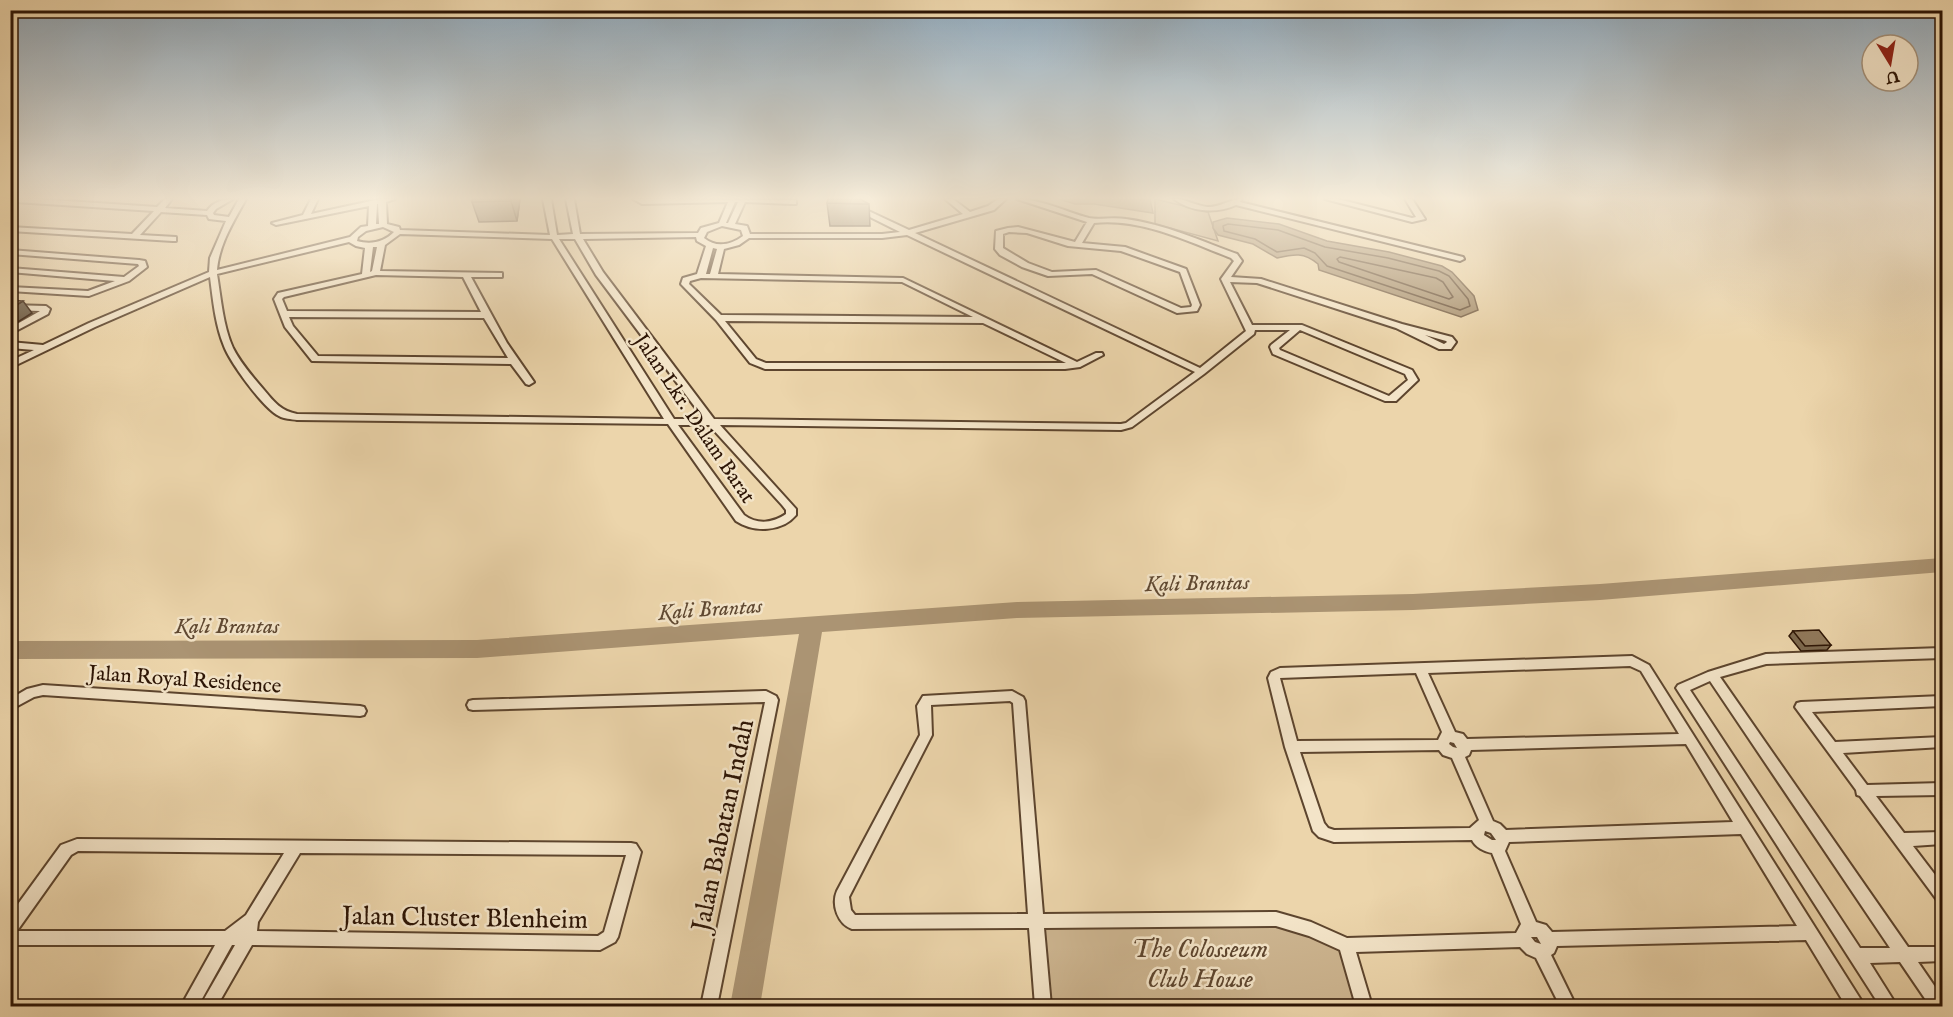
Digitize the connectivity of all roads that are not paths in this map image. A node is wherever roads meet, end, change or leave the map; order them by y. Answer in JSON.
{"nodes":[{"id":1,"x":219,"y":246,"type":"edge"},
{"id":2,"x":322,"y":246,"type":"edge"},
{"id":3,"x":369,"y":246,"type":"edge"},
{"id":4,"x":380,"y":246,"type":"edge"},
{"id":5,"x":561,"y":246,"type":"edge"},
{"id":6,"x":583,"y":246,"type":"edge"},
{"id":7,"x":710,"y":246,"type":"edge"},
{"id":8,"x":716,"y":246,"type":"edge"},
{"id":9,"x":935,"y":246,"type":"edge"},
{"id":10,"x":999,"y":246,"type":"edge"},
{"id":11,"x":1098,"y":246,"type":"edge"},
{"id":12,"x":1206,"y":246,"type":"edge"},
{"id":13,"x":1412,"y":246,"type":"edge"},
{"id":14,"x":722,"y":247,"type":"joint"},
{"id":15,"x":10,"y":252,"type":"edge"},
{"id":16,"x":1460,"y":259,"type":"dead end"},
{"id":17,"x":10,"y":270,"type":"edge"},
{"id":18,"x":213,"y":273,"type":"junction"},
{"id":19,"x":376,"y":273,"type":"junction"},
{"id":20,"x":466,"y":274,"type":"junction"},
{"id":21,"x":366,"y":275,"type":"junction"},
{"id":22,"x":499,"y":275,"type":"dead end"},
{"id":23,"x":700,"y":276,"type":"junction"},
{"id":24,"x":713,"y":276,"type":"junction"},
{"id":25,"x":126,"y":279,"type":"junction"},
{"id":26,"x":1225,"y":279,"type":"junction"},
{"id":27,"x":10,"y":289,"type":"edge"},
{"id":28,"x":10,"y":307,"type":"edge"},
{"id":29,"x":284,"y":314,"type":"junction"},
{"id":30,"x":486,"y":315,"type":"junction"},
{"id":31,"x":719,"y":318,"type":"junction"},
{"id":32,"x":988,"y":320,"type":"junction"},
{"id":33,"x":1399,"y":326,"type":"junction"},
{"id":34,"x":1299,"y":327,"type":"junction"},
{"id":35,"x":1251,"y":328,"type":"junction"},
{"id":36,"x":10,"y":332,"type":"edge"},
{"id":37,"x":10,"y":345,"type":"edge"},
{"id":38,"x":43,"y":348,"type":"junction"},
{"id":39,"x":1099,"y":355,"type":"dead end"},
{"id":40,"x":513,"y":361,"type":"junction"},
{"id":41,"x":10,"y":365,"type":"edge"},
{"id":42,"x":1077,"y":365,"type":"junction"},
{"id":43,"x":1201,"y":372,"type":"junction"},
{"id":44,"x":529,"y":382,"type":"dead end"},
{"id":45,"x":710,"y":420,"type":"junction"},
{"id":46,"x":671,"y":422,"type":"junction"},
{"id":47,"x":1942,"y":653,"type":"edge"},
{"id":48,"x":1420,"y":669,"type":"junction"},
{"id":49,"x":1712,"y":675,"type":"junction"},
{"id":50,"x":1942,"y":701,"type":"edge"},
{"id":51,"x":10,"y":705,"type":"edge"},
{"id":52,"x":473,"y":705,"type":"dead end"},
{"id":53,"x":360,"y":711,"type":"dead end"},
{"id":54,"x":1689,"y":739,"type":"junction"},
{"id":55,"x":1446,"y":740,"type":"junction"},
{"id":56,"x":1942,"y":742,"type":"edge"},
{"id":57,"x":1292,"y":747,"type":"junction"},
{"id":58,"x":1832,"y":748,"type":"junction"},
{"id":59,"x":1461,"y":749,"type":"junction"},
{"id":60,"x":1942,"y":789,"type":"edge"},
{"id":61,"x":1862,"y":791,"type":"junction"},
{"id":62,"x":1488,"y":825,"type":"junction"},
{"id":63,"x":1745,"y":828,"type":"junction"},
{"id":64,"x":1476,"y":834,"type":"junction"},
{"id":65,"x":1942,"y":838,"type":"edge"},
{"id":66,"x":1900,"y":840,"type":"junction"},
{"id":67,"x":1499,"y":842,"type":"junction"},
{"id":68,"x":295,"y":848,"type":"junction"},
{"id":69,"x":1942,"y":893,"type":"edge"},
{"id":70,"x":251,"y":920,"type":"junction"},
{"id":71,"x":1037,"y":920,"type":"junction"},
{"id":72,"x":10,"y":928,"type":"edge"},
{"id":73,"x":1810,"y":933,"type":"junction"},
{"id":74,"x":1527,"y":934,"type":"junction"},
{"id":75,"x":10,"y":938,"type":"edge"},
{"id":76,"x":228,"y":938,"type":"junction"},
{"id":77,"x":248,"y":938,"type":"junction"},
{"id":78,"x":1346,"y":945,"type":"junction"},
{"id":79,"x":1545,"y":945,"type":"junction"},
{"id":80,"x":1942,"y":954,"type":"edge"},
{"id":81,"x":1904,"y":955,"type":"junction"},
{"id":82,"x":1856,"y":956,"type":"junction"},
{"id":83,"x":189,"y":1006,"type":"edge"},
{"id":84,"x":208,"y":1006,"type":"edge"},
{"id":85,"x":709,"y":1006,"type":"edge"},
{"id":86,"x":1043,"y":1006,"type":"edge"},
{"id":87,"x":1364,"y":1006,"type":"edge"},
{"id":88,"x":1568,"y":1006,"type":"edge"},
{"id":89,"x":1855,"y":1006,"type":"edge"},
{"id":90,"x":1889,"y":1006,"type":"edge"},
{"id":91,"x":1939,"y":1006,"type":"edge"}],
"edges":[{"from":1,"to":18,"type":"street"},
{"from":2,"to":18,"type":"street"},
{"from":3,"to":21,"type":"street"},
{"from":4,"to":19,"type":"street"},
{"from":5,"to":46,"type":"street","name":"Jalan Lkr. Dalam Barat"},
{"from":6,"to":45,"type":"street","name":"Jalan Lkr. Dalam Barat"},
{"from":7,"to":23,"type":"street"},
{"from":8,"to":14,"type":"street"},
{"from":9,"to":43,"type":"street"},
{"from":10,"to":11,"type":"street"},
{"from":12,"to":26,"type":"street"},
{"from":13,"to":16,"type":"street"},
{"from":14,"to":24,"type":"street"},
{"from":15,"to":25,"type":"street"},
{"from":17,"to":25,"type":"street"},
{"from":18,"to":38,"type":"street"},
{"from":18,"to":46,"type":"street"},
{"from":19,"to":20,"type":"street"},
{"from":19,"to":21,"type":"street"},
{"from":20,"to":22,"type":"street"},
{"from":20,"to":30,"type":"street"},
{"from":21,"to":29,"type":"street"},
{"from":23,"to":24,"type":"street"},
{"from":23,"to":31,"type":"street"},
{"from":24,"to":32,"type":"street"},
{"from":25,"to":27,"type":"street"},
{"from":26,"to":33,"type":"street"},
{"from":26,"to":35,"type":"street"},
{"from":28,"to":36,"type":"street"},
{"from":29,"to":30,"type":"street"},
{"from":29,"to":40,"type":"street"},
{"from":30,"to":40,"type":"street"},
{"from":31,"to":32,"type":"street"},
{"from":31,"to":42,"type":"street"},
{"from":32,"to":42,"type":"street"},
{"from":33,"to":33,"type":"street"},
{"from":34,"to":34,"type":"street"},
{"from":34,"to":35,"type":"street"},
{"from":35,"to":43,"type":"street"},
{"from":37,"to":38,"type":"street"},
{"from":38,"to":41,"type":"street"},
{"from":39,"to":42,"type":"street"},
{"from":40,"to":44,"type":"street"},
{"from":43,"to":45,"type":"street"},
{"from":45,"to":46,"type":"street"},
{"from":45,"to":46,"type":"street","name":"Jalan Lkr. Dalam Barat"},
{"from":47,"to":49,"type":"street"},
{"from":48,"to":54,"type":"street"},
{"from":48,"to":55,"type":"street"},
{"from":48,"to":57,"type":"street"},
{"from":49,"to":81,"type":"street"},
{"from":49,"to":82,"type":"street"},
{"from":50,"to":58,"type":"street"},
{"from":51,"to":53,"type":"street","name":"Jalan Royal Residence"},
{"from":52,"to":85,"type":"street","name":"Jalan Babatan Indah"},
{"from":54,"to":59,"type":"street"},
{"from":54,"to":63,"type":"street"},
{"from":55,"to":57,"type":"street"},
{"from":55,"to":59,"type":"street"},
{"from":56,"to":58,"type":"street"},
{"from":57,"to":64,"type":"street"},
{"from":58,"to":61,"type":"street"},
{"from":59,"to":62,"type":"street"},
{"from":60,"to":61,"type":"street"},
{"from":61,"to":66,"type":"street"},
{"from":62,"to":64,"type":"street"},
{"from":62,"to":67,"type":"street"},
{"from":63,"to":67,"type":"street"},
{"from":63,"to":73,"type":"street"},
{"from":64,"to":67,"type":"street"},
{"from":65,"to":66,"type":"street"},
{"from":66,"to":69,"type":"street"},
{"from":67,"to":74,"type":"street"},
{"from":68,"to":70,"type":"street"},
{"from":68,"to":72,"type":"street","name":"Jalan Cluster Blenheim"},
{"from":68,"to":77,"type":"street","name":"Jalan Cluster Blenheim"},
{"from":70,"to":76,"type":"street"},
{"from":70,"to":77,"type":"street"},
{"from":71,"to":71,"type":"street"},
{"from":71,"to":78,"type":"street"},
{"from":71,"to":86,"type":"street"},
{"from":73,"to":79,"type":"street"},
{"from":73,"to":89,"type":"street"},
{"from":74,"to":78,"type":"street"},
{"from":74,"to":79,"type":"street"},
{"from":75,"to":76,"type":"street","name":"Jalan Cluster Blenheim"},
{"from":76,"to":77,"type":"street","name":"Jalan Cluster Blenheim"},
{"from":76,"to":83,"type":"street"},
{"from":77,"to":84,"type":"street"},
{"from":78,"to":87,"type":"street"},
{"from":79,"to":88,"type":"street"},
{"from":80,"to":81,"type":"street"},
{"from":81,"to":82,"type":"street"},
{"from":81,"to":91,"type":"street"},
{"from":82,"to":90,"type":"street"}]}
